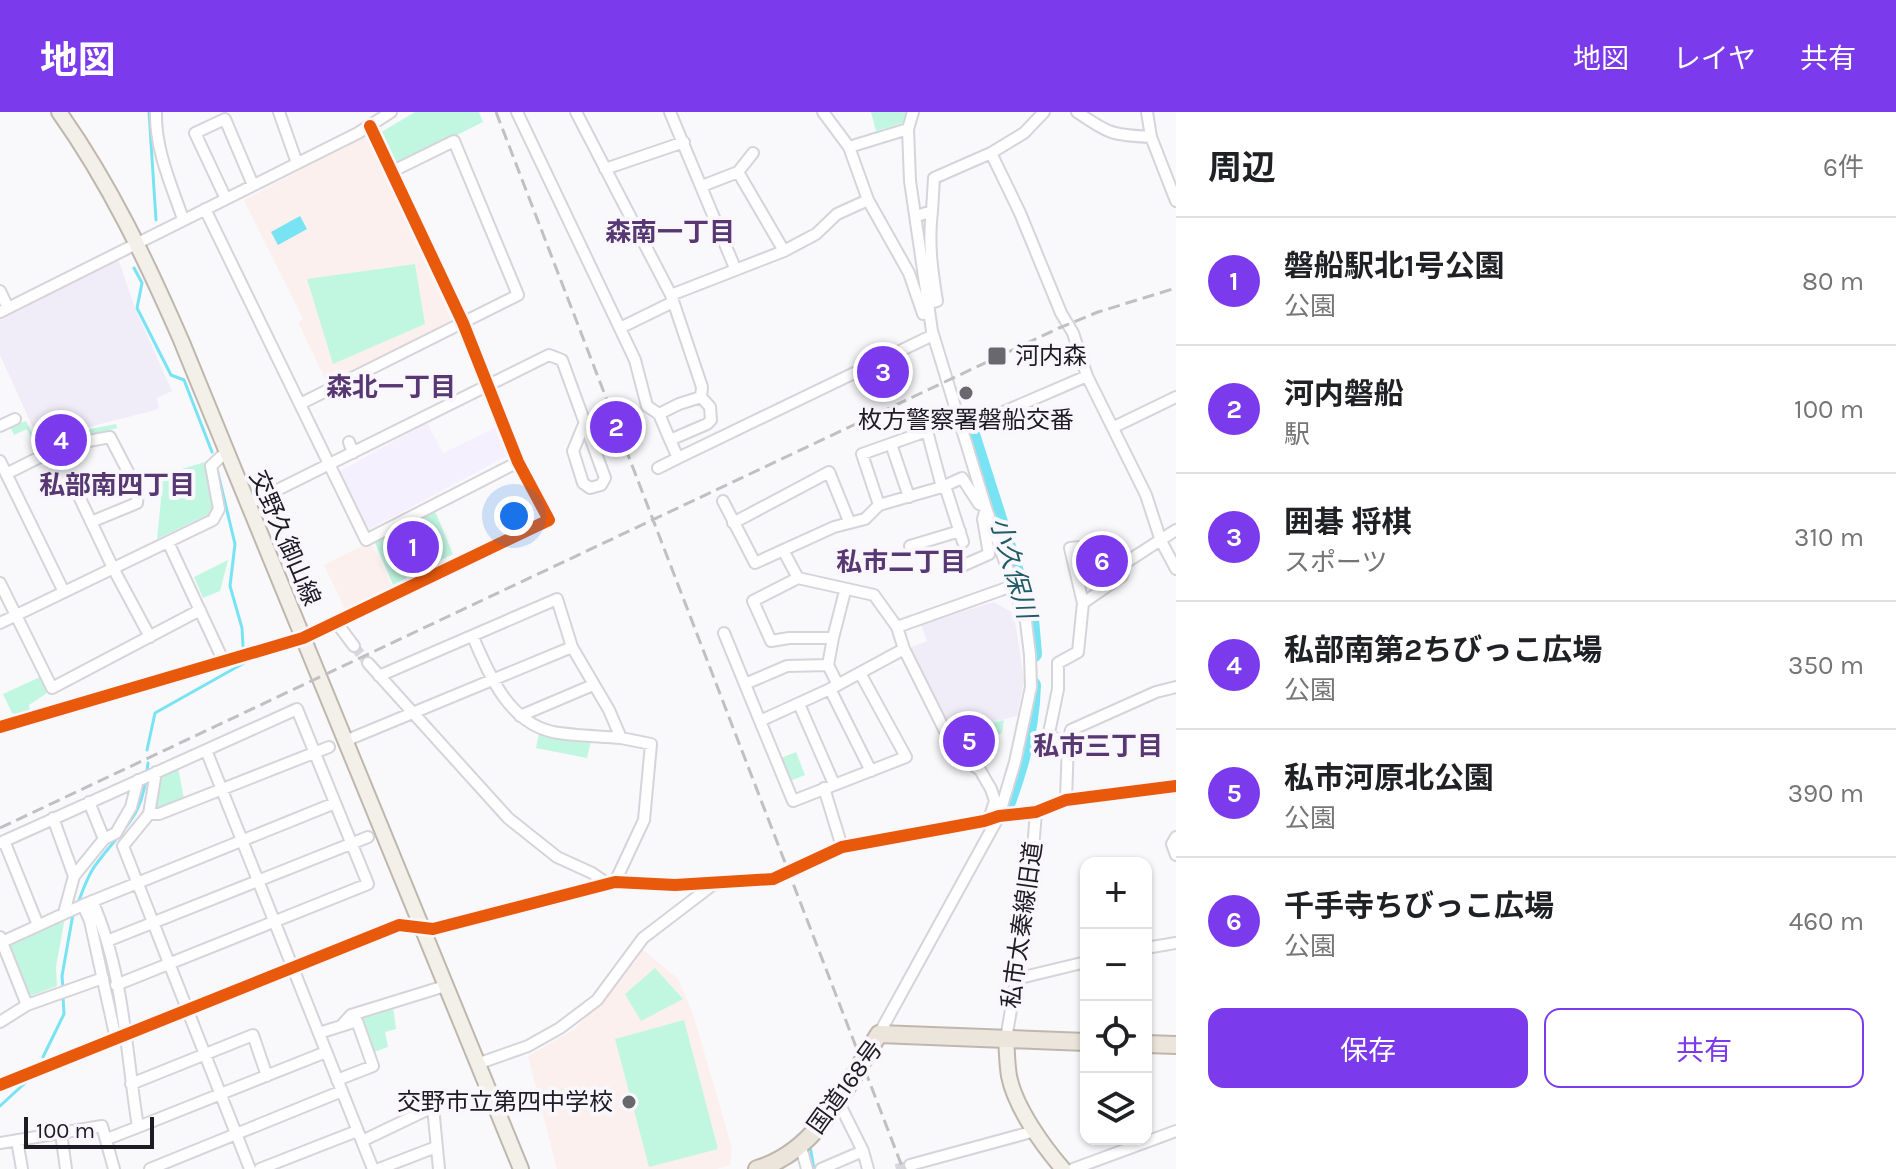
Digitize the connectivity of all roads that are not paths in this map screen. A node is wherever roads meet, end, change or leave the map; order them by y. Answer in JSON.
{"nodes":[{"id":1,"x":59,"y":112,"type":"edge"},
{"id":2,"x":156,"y":112,"type":"edge"},
{"id":3,"x":279,"y":112,"type":"edge"},
{"id":4,"x":391,"y":112,"type":"edge"},
{"id":5,"x":517,"y":112,"type":"edge"},
{"id":6,"x":576,"y":112,"type":"edge"},
{"id":7,"x":670,"y":112,"type":"edge"},
{"id":8,"x":823,"y":112,"type":"edge"},
{"id":9,"x":913,"y":112,"type":"edge"},
{"id":10,"x":1044,"y":112,"type":"edge"},
{"id":11,"x":1077,"y":112,"type":"edge"},
{"id":12,"x":1147,"y":112,"type":"edge"},
{"id":13,"x":370,"y":126,"type":"junction"},
{"id":14,"x":908,"y":129,"type":"junction"},
{"id":15,"x":1151,"y":137,"type":"junction"},
{"id":16,"x":684,"y":142,"type":"junction"},
{"id":17,"x":849,"y":147,"type":"junction"},
{"id":18,"x":753,"y":153,"type":"dead end"},
{"id":19,"x":991,"y":153,"type":"junction"},
{"id":20,"x":297,"y":163,"type":"junction"},
{"id":21,"x":605,"y":169,"type":"junction"},
{"id":22,"x":393,"y":171,"type":"junction"},
{"id":23,"x":738,"y":172,"type":"junction"},
{"id":24,"x":253,"y":185,"type":"junction"},
{"id":25,"x":702,"y":186,"type":"junction"},
{"id":26,"x":226,"y":199,"type":"junction"},
{"id":27,"x":868,"y":200,"type":"junction"},
{"id":28,"x":1176,"y":201,"type":"edge"},
{"id":29,"x":205,"y":209,"type":"junction"},
{"id":30,"x":932,"y":211,"type":"junction"},
{"id":31,"x":917,"y":216,"type":"junction"},
{"id":32,"x":183,"y":219,"type":"junction"},
{"id":33,"x":138,"y":243,"type":"junction"},
{"id":34,"x":784,"y":251,"type":"junction"},
{"id":35,"x":735,"y":268,"type":"junction"},
{"id":36,"x":0,"y":291,"type":"edge"},
{"id":37,"x":672,"y":298,"type":"junction"},
{"id":38,"x":927,"y":304,"type":"junction"},
{"id":39,"x":4,"y":310,"type":"edge"},
{"id":40,"x":930,"y":321,"type":"junction"},
{"id":41,"x":463,"y":323,"type":"junction"},
{"id":42,"x":620,"y":328,"type":"junction"},
{"id":43,"x":933,"y":335,"type":"junction"},
{"id":44,"x":1087,"y":376,"type":"junction"},
{"id":45,"x":486,"y":386,"type":"junction"},
{"id":46,"x":701,"y":397,"type":"junction"},
{"id":47,"x":1176,"y":397,"type":"edge"},
{"id":48,"x":300,"y":404,"type":"junction"},
{"id":49,"x":1001,"y":413,"type":"dead end"},
{"id":50,"x":659,"y":414,"type":"junction"},
{"id":51,"x":15,"y":419,"type":"dead end"},
{"id":52,"x":585,"y":422,"type":"junction"},
{"id":53,"x":0,"y":426,"type":"edge"},
{"id":54,"x":1114,"y":427,"type":"junction"},
{"id":55,"x":670,"y":440,"type":"junction"},
{"id":56,"x":349,"y":442,"type":"dead end"},
{"id":57,"x":891,"y":444,"type":"junction"},
{"id":58,"x":57,"y":450,"type":"junction"},
{"id":59,"x":226,"y":452,"type":"junction"},
{"id":60,"x":353,"y":453,"type":"junction"},
{"id":61,"x":678,"y":458,"type":"junction"},
{"id":62,"x":0,"y":461,"type":"edge"},
{"id":63,"x":518,"y":462,"type":"junction"},
{"id":64,"x":329,"y":465,"type":"junction"},
{"id":65,"x":658,"y":468,"type":"dead end"},
{"id":66,"x":6,"y":474,"type":"junction"},
{"id":67,"x":944,"y":487,"type":"junction"},
{"id":68,"x":909,"y":497,"type":"junction"},
{"id":69,"x":723,"y":501,"type":"dead end"},
{"id":70,"x":247,"y":505,"type":"junction"},
{"id":71,"x":879,"y":505,"type":"junction"},
{"id":72,"x":986,"y":508,"type":"junction"},
{"id":73,"x":849,"y":521,"type":"junction"},
{"id":74,"x":91,"y":522,"type":"junction"},
{"id":75,"x":733,"y":523,"type":"junction"},
{"id":76,"x":1176,"y":530,"type":"edge"},
{"id":77,"x":1161,"y":541,"type":"junction"},
{"id":78,"x":168,"y":542,"type":"junction"},
{"id":79,"x":910,"y":546,"type":"dead end"},
{"id":80,"x":784,"y":552,"type":"junction"},
{"id":81,"x":966,"y":561,"type":"dead end"},
{"id":82,"x":1125,"y":563,"type":"junction"},
{"id":83,"x":113,"y":568,"type":"junction"},
{"id":84,"x":1176,"y":569,"type":"edge"},
{"id":85,"x":798,"y":578,"type":"junction"},
{"id":86,"x":0,"y":583,"type":"edge"},
{"id":87,"x":1015,"y":585,"type":"junction"},
{"id":88,"x":845,"y":591,"type":"junction"},
{"id":89,"x":64,"y":592,"type":"junction"},
{"id":90,"x":1083,"y":603,"type":"junction"},
{"id":91,"x":200,"y":610,"type":"junction"},
{"id":92,"x":16,"y":615,"type":"junction"},
{"id":93,"x":336,"y":622,"type":"junction"},
{"id":94,"x":0,"y":623,"type":"edge"},
{"id":95,"x":897,"y":627,"type":"junction"},
{"id":96,"x":724,"y":633,"type":"dead end"},
{"id":97,"x":150,"y":637,"type":"junction"},
{"id":98,"x":473,"y":637,"type":"junction"},
{"id":99,"x":303,"y":638,"type":"junction"},
{"id":100,"x":833,"y":638,"type":"junction"},
{"id":101,"x":354,"y":646,"type":"tunnel mouth"},
{"id":102,"x":572,"y":647,"type":"junction"},
{"id":103,"x":904,"y":649,"type":"junction"},
{"id":104,"x":223,"y":660,"type":"junction"},
{"id":105,"x":368,"y":663,"type":"tunnel mouth"},
{"id":106,"x":828,"y":665,"type":"junction"},
{"id":107,"x":860,"y":673,"type":"junction"},
{"id":108,"x":379,"y":676,"type":"junction"},
{"id":109,"x":491,"y":680,"type":"junction"},
{"id":110,"x":745,"y":684,"type":"junction"},
{"id":111,"x":593,"y":685,"type":"junction"},
{"id":112,"x":834,"y":687,"type":"junction"},
{"id":113,"x":1176,"y":687,"type":"edge"},
{"id":114,"x":799,"y":704,"type":"junction"},
{"id":115,"x":413,"y":713,"type":"junction"},
{"id":116,"x":520,"y":716,"type":"junction"},
{"id":117,"x":760,"y":721,"type":"junction"},
{"id":118,"x":1,"y":724,"type":"edge"},
{"id":119,"x":621,"y":738,"type":"junction"},
{"id":120,"x":345,"y":741,"type":"junction"},
{"id":121,"x":1068,"y":741,"type":"junction"},
{"id":122,"x":329,"y":747,"type":"dead end"},
{"id":123,"x":206,"y":750,"type":"junction"},
{"id":124,"x":315,"y":753,"type":"junction"},
{"id":125,"x":871,"y":771,"type":"junction"},
{"id":126,"x":156,"y":772,"type":"junction"},
{"id":127,"x":138,"y":780,"type":"junction"},
{"id":128,"x":829,"y":786,"type":"junction"},
{"id":129,"x":1176,"y":786,"type":"edge"},
{"id":130,"x":222,"y":790,"type":"junction"},
{"id":131,"x":1066,"y":800,"type":"junction"},
{"id":132,"x":89,"y":802,"type":"junction"},
{"id":133,"x":335,"y":803,"type":"junction"},
{"id":134,"x":1036,"y":812,"type":"junction"},
{"id":135,"x":149,"y":814,"type":"junction"},
{"id":136,"x":53,"y":818,"type":"junction"},
{"id":137,"x":994,"y":818,"type":"junction"},
{"id":138,"x":368,"y":837,"type":"dead end"},
{"id":139,"x":1176,"y":837,"type":"edge"},
{"id":140,"x":104,"y":839,"type":"junction"},
{"id":141,"x":242,"y":840,"type":"junction"},
{"id":142,"x":2,"y":842,"type":"edge"},
{"id":143,"x":352,"y":844,"type":"junction"},
{"id":144,"x":842,"y":847,"type":"junction"},
{"id":145,"x":1176,"y":855,"type":"edge"},
{"id":146,"x":794,"y":869,"type":"tunnel mouth"},
{"id":147,"x":74,"y":876,"type":"junction"},
{"id":148,"x":773,"y":879,"type":"tunnel mouth"},
{"id":149,"x":258,"y":881,"type":"junction"},
{"id":150,"x":138,"y":883,"type":"junction"},
{"id":151,"x":611,"y":883,"type":"junction"},
{"id":152,"x":715,"y":883,"type":"junction"},
{"id":153,"x":87,"y":903,"type":"junction"},
{"id":154,"x":64,"y":913,"type":"junction"},
{"id":155,"x":153,"y":922,"type":"junction"},
{"id":156,"x":274,"y":922,"type":"junction"},
{"id":157,"x":38,"y":925,"type":"junction"},
{"id":158,"x":421,"y":926,"type":"junction"},
{"id":159,"x":1,"y":941,"type":"edge"},
{"id":160,"x":107,"y":941,"type":"junction"},
{"id":161,"x":1176,"y":943,"type":"edge"},
{"id":162,"x":1152,"y":947,"type":"edge"},
{"id":163,"x":1080,"y":963,"type":"edge"},
{"id":164,"x":170,"y":964,"type":"junction"},
{"id":165,"x":292,"y":967,"type":"junction"},
{"id":166,"x":103,"y":978,"type":"junction"},
{"id":167,"x":1016,"y":979,"type":"junction"},
{"id":168,"x":116,"y":985,"type":"junction"},
{"id":169,"x":445,"y":986,"type":"junction"},
{"id":170,"x":27,"y":1005,"type":"junction"},
{"id":171,"x":188,"y":1010,"type":"junction"},
{"id":172,"x":0,"y":1022,"type":"edge"},
{"id":173,"x":340,"y":1026,"type":"junction"},
{"id":174,"x":319,"y":1033,"type":"junction"},
{"id":175,"x":879,"y":1034,"type":"junction"},
{"id":176,"x":120,"y":1037,"type":"junction"},
{"id":177,"x":1006,"y":1039,"type":"junction"},
{"id":178,"x":1080,"y":1042,"type":"edge"},
{"id":179,"x":1152,"y":1044,"type":"edge"},
{"id":180,"x":1176,"y":1045,"type":"edge"},
{"id":181,"x":326,"y":1052,"type":"junction"},
{"id":182,"x":205,"y":1054,"type":"junction"},
{"id":183,"x":477,"y":1064,"type":"junction"},
{"id":184,"x":267,"y":1076,"type":"junction"},
{"id":185,"x":131,"y":1084,"type":"junction"},
{"id":186,"x":0,"y":1085,"type":"edge"},
{"id":187,"x":340,"y":1086,"type":"junction"},
{"id":188,"x":221,"y":1094,"type":"junction"},
{"id":189,"x":842,"y":1109,"type":"dead end"},
{"id":190,"x":138,"y":1127,"type":"junction"},
{"id":191,"x":1035,"y":1131,"type":"junction"},
{"id":192,"x":1176,"y":1131,"type":"edge"},
{"id":193,"x":61,"y":1133,"type":"junction"},
{"id":194,"x":236,"y":1134,"type":"junction"},
{"id":195,"x":360,"y":1136,"type":"junction"},
{"id":196,"x":107,"y":1139,"type":"junction"},
{"id":197,"x":17,"y":1140,"type":"junction"},
{"id":198,"x":0,"y":1143,"type":"edge"},
{"id":199,"x":436,"y":1147,"type":"junction"},
{"id":200,"x":801,"y":1147,"type":"junction"},
{"id":201,"x":863,"y":1151,"type":"junction"},
{"id":202,"x":910,"y":1165,"type":"dead end"},
{"id":203,"x":22,"y":1169,"type":"edge"},
{"id":204,"x":66,"y":1169,"type":"edge"},
{"id":205,"x":114,"y":1169,"type":"edge"},
{"id":206,"x":150,"y":1169,"type":"edge"},
{"id":207,"x":250,"y":1169,"type":"edge"},
{"id":208,"x":260,"y":1169,"type":"edge"},
{"id":209,"x":373,"y":1169,"type":"edge"},
{"id":210,"x":379,"y":1169,"type":"edge"},
{"id":211,"x":439,"y":1169,"type":"edge"},
{"id":212,"x":521,"y":1169,"type":"edge"},
{"id":213,"x":757,"y":1169,"type":"edge"},
{"id":214,"x":807,"y":1169,"type":"edge"},
{"id":215,"x":821,"y":1169,"type":"edge"},
{"id":216,"x":868,"y":1169,"type":"edge"},
{"id":217,"x":1063,"y":1169,"type":"edge"},
{"id":218,"x":1073,"y":1169,"type":"edge"}],
"edges":[{"from":1,"to":33,"type":"main road","name":"交野久御山線"},
{"from":2,"to":32,"type":"street"},
{"from":3,"to":20,"type":"street"},
{"from":4,"to":13,"type":"street"},
{"from":5,"to":42,"type":"street"},
{"from":6,"to":21,"type":"street"},
{"from":7,"to":16,"type":"street"},
{"from":8,"to":17,"type":"street"},
{"from":9,"to":14,"type":"street"},
{"from":10,"to":19,"type":"street"},
{"from":11,"to":15,"type":"street"},
{"from":12,"to":15,"type":"street"},
{"from":13,"to":20,"type":"street"},
{"from":13,"to":22,"type":"street"},
{"from":14,"to":17,"type":"street"},
{"from":14,"to":31,"type":"street"},
{"from":15,"to":28,"type":"street"},
{"from":16,"to":21,"type":"street"},
{"from":16,"to":25,"type":"street"},
{"from":17,"to":27,"type":"street"},
{"from":18,"to":23,"type":"street"},
{"from":19,"to":30,"type":"street"},
{"from":19,"to":44,"type":"street"},
{"from":20,"to":24,"type":"street"},
{"from":21,"to":37,"type":"street"},
{"from":22,"to":41,"type":"street"},
{"from":22,"to":41,"type":"street"},
{"from":23,"to":25,"type":"street"},
{"from":23,"to":34,"type":"street"},
{"from":24,"to":26,"type":"street"},
{"from":24,"to":26,"type":"street"},
{"from":25,"to":35,"type":"street"},
{"from":26,"to":29,"type":"street"},
{"from":27,"to":34,"type":"street"},
{"from":27,"to":40,"type":"street"},
{"from":29,"to":32,"type":"street"},
{"from":29,"to":48,"type":"street"},
{"from":30,"to":31,"type":"street"},
{"from":30,"to":38,"type":"street"},
{"from":31,"to":38,"type":"street"},
{"from":32,"to":33,"type":"street"},
{"from":33,"to":39,"type":"street"},
{"from":33,"to":59,"type":"main road","name":"交野久御山線"},
{"from":34,"to":35,"type":"street"},
{"from":35,"to":37,"type":"street"},
{"from":36,"to":39,"type":"street"},
{"from":37,"to":42,"type":"street"},
{"from":37,"to":46,"type":"street"},
{"from":38,"to":40,"type":"street"},
{"from":40,"to":43,"type":"street"},
{"from":41,"to":45,"type":"street"},
{"from":41,"to":48,"type":"street"},
{"from":42,"to":50,"type":"street"},
{"from":43,"to":61,"type":"street"},
{"from":43,"to":72,"type":"street"},
{"from":44,"to":49,"type":"street"},
{"from":44,"to":54,"type":"street"},
{"from":45,"to":52,"type":"street"},
{"from":45,"to":60,"type":"street"},
{"from":45,"to":63,"type":"street"},
{"from":46,"to":50,"type":"street"},
{"from":46,"to":55,"type":"street"},
{"from":47,"to":54,"type":"street"},
{"from":48,"to":64,"type":"street"},
{"from":50,"to":55,"type":"street"},
{"from":51,"to":53,"type":"street"},
{"from":52,"to":52,"type":"street"},
{"from":54,"to":77,"type":"street"},
{"from":55,"to":61,"type":"street"},
{"from":56,"to":60,"type":"street"},
{"from":57,"to":67,"type":"street"},
{"from":57,"to":68,"type":"street"},
{"from":57,"to":71,"type":"street"},
{"from":58,"to":66,"type":"street"},
{"from":58,"to":74,"type":"street"},
{"from":58,"to":74,"type":"street"},
{"from":59,"to":70,"type":"main road","name":"交野久御山線"},
{"from":59,"to":78,"type":"street"},
{"from":60,"to":64,"type":"street"},
{"from":61,"to":65,"type":"street"},
{"from":62,"to":66,"type":"street"},
{"from":63,"to":64,"type":"street"},
{"from":63,"to":93,"type":"street"},
{"from":64,"to":70,"type":"street"},
{"from":66,"to":89,"type":"street"},
{"from":67,"to":68,"type":"street"},
{"from":67,"to":72,"type":"street"},
{"from":67,"to":79,"type":"street"},
{"from":68,"to":71,"type":"street"},
{"from":69,"to":75,"type":"street"},
{"from":70,"to":99,"type":"main road","name":"交野久御山線"},
{"from":71,"to":73,"type":"street"},
{"from":72,"to":81,"type":"street"},
{"from":72,"to":87,"type":"street"},
{"from":73,"to":75,"type":"street"},
{"from":73,"to":80,"type":"street"},
{"from":74,"to":83,"type":"street"},
{"from":75,"to":80,"type":"street"},
{"from":76,"to":77,"type":"street"},
{"from":77,"to":82,"type":"street"},
{"from":77,"to":84,"type":"street"},
{"from":78,"to":83,"type":"street"},
{"from":78,"to":91,"type":"street"},
{"from":80,"to":85,"type":"street"},
{"from":82,"to":90,"type":"street"},
{"from":82,"to":90,"type":"street"},
{"from":83,"to":89,"type":"street"},
{"from":83,"to":97,"type":"street"},
{"from":85,"to":88,"type":"street"},
{"from":85,"to":100,"type":"street"},
{"from":86,"to":92,"type":"street"},
{"from":87,"to":95,"type":"street"},
{"from":87,"to":137,"type":"street"},
{"from":88,"to":95,"type":"street"},
{"from":88,"to":100,"type":"street"},
{"from":89,"to":92,"type":"street"},
{"from":90,"to":121,"type":"street"},
{"from":91,"to":97,"type":"street"},
{"from":91,"to":104,"type":"street"},
{"from":92,"to":94,"type":"street"},
{"from":92,"to":97,"type":"street"},
{"from":93,"to":99,"type":"street"},
{"from":93,"to":101,"type":"street"},
{"from":95,"to":103,"type":"street"},
{"from":96,"to":110,"type":"street"},
{"from":98,"to":102,"type":"street"},
{"from":98,"to":108,"type":"street"},
{"from":98,"to":109,"type":"street"},
{"from":99,"to":104,"type":"street"},
{"from":99,"to":120,"type":"main road","name":"交野久御山線"},
{"from":100,"to":106,"type":"street"},
{"from":102,"to":109,"type":"street"},
{"from":102,"to":111,"type":"street"},
{"from":103,"to":107,"type":"street"},
{"from":103,"to":137,"type":"street"},
{"from":104,"to":118,"type":"street"},
{"from":105,"to":108,"type":"street"},
{"from":106,"to":110,"type":"street"},
{"from":106,"to":112,"type":"street"},
{"from":107,"to":112,"type":"street"},
{"from":107,"to":125,"type":"street"},
{"from":108,"to":115,"type":"street"},
{"from":109,"to":115,"type":"street"},
{"from":109,"to":116,"type":"street"},
{"from":110,"to":117,"type":"street"},
{"from":111,"to":116,"type":"street"},
{"from":111,"to":119,"type":"street"},
{"from":112,"to":114,"type":"street"},
{"from":112,"to":125,"type":"street"},
{"from":113,"to":121,"type":"street"},
{"from":114,"to":117,"type":"street"},
{"from":114,"to":128,"type":"street"},
{"from":115,"to":120,"type":"street"},
{"from":115,"to":151,"type":"street"},
{"from":116,"to":119,"type":"street"},
{"from":117,"to":128,"type":"street"},
{"from":119,"to":151,"type":"street"},
{"from":120,"to":158,"type":"main road","name":"交野久御山線"},
{"from":121,"to":131,"type":"street"},
{"from":122,"to":124,"type":"street"},
{"from":123,"to":124,"type":"street"},
{"from":123,"to":126,"type":"street"},
{"from":123,"to":130,"type":"street"},
{"from":124,"to":130,"type":"street"},
{"from":124,"to":133,"type":"street"},
{"from":125,"to":128,"type":"street"},
{"from":126,"to":127,"type":"street"},
{"from":126,"to":135,"type":"street"},
{"from":127,"to":132,"type":"street"},
{"from":127,"to":140,"type":"street"},
{"from":128,"to":144,"type":"street"},
{"from":129,"to":131,"type":"street"},
{"from":130,"to":135,"type":"street"},
{"from":130,"to":141,"type":"street"},
{"from":131,"to":134,"type":"street"},
{"from":132,"to":136,"type":"street"},
{"from":132,"to":140,"type":"street"},
{"from":133,"to":141,"type":"street"},
{"from":133,"to":143,"type":"street"},
{"from":134,"to":137,"type":"street"},
{"from":134,"to":167,"type":"street","name":"私市太秦線旧道"},
{"from":135,"to":150,"type":"street"},
{"from":136,"to":142,"type":"street"},
{"from":136,"to":147,"type":"street"},
{"from":137,"to":144,"type":"street"},
{"from":137,"to":175,"type":"street"},
{"from":138,"to":143,"type":"street"},
{"from":139,"to":145,"type":"street"},
{"from":140,"to":147,"type":"street"},
{"from":141,"to":149,"type":"street"},
{"from":141,"to":150,"type":"street"},
{"from":142,"to":157,"type":"street"},
{"from":143,"to":149,"type":"street"},
{"from":143,"to":156,"type":"street"},
{"from":144,"to":146,"type":"street"},
{"from":147,"to":154,"type":"street"},
{"from":148,"to":152,"type":"street"},
{"from":149,"to":155,"type":"street"},
{"from":149,"to":156,"type":"street"},
{"from":150,"to":153,"type":"street"},
{"from":150,"to":155,"type":"street"},
{"from":151,"to":152,"type":"street"},
{"from":151,"to":158,"type":"street"},
{"from":152,"to":183,"type":"street"},
{"from":153,"to":154,"type":"street"},
{"from":153,"to":160,"type":"street"},
{"from":153,"to":166,"type":"street"},
{"from":154,"to":157,"type":"street"},
{"from":155,"to":160,"type":"street"},
{"from":155,"to":164,"type":"street"},
{"from":156,"to":164,"type":"street"},
{"from":156,"to":165,"type":"street"},
{"from":157,"to":159,"type":"street"},
{"from":158,"to":165,"type":"street"},
{"from":158,"to":169,"type":"main road","name":"交野久御山線"},
{"from":159,"to":170,"type":"street"},
{"from":160,"to":168,"type":"street"},
{"from":161,"to":162,"type":"street"},
{"from":163,"to":167,"type":"street"},
{"from":164,"to":168,"type":"street"},
{"from":164,"to":171,"type":"street"},
{"from":165,"to":171,"type":"street"},
{"from":165,"to":174,"type":"street"},
{"from":166,"to":170,"type":"street"},
{"from":166,"to":176,"type":"street"},
{"from":167,"to":177,"type":"street","name":"私市太秦線旧道"},
{"from":168,"to":176,"type":"street"},
{"from":169,"to":173,"type":"street"},
{"from":169,"to":183,"type":"main road","name":"交野久御山線"},
{"from":170,"to":172,"type":"street"},
{"from":171,"to":176,"type":"street"},
{"from":171,"to":182,"type":"street"},
{"from":173,"to":174,"type":"street"},
{"from":173,"to":187,"type":"street"},
{"from":174,"to":181,"type":"street"},
{"from":175,"to":177,"type":"highway","name":"国道168号"},
{"from":175,"to":200,"type":"highway","name":"国道168号"},
{"from":176,"to":185,"type":"street"},
{"from":176,"to":186,"type":"street"},
{"from":177,"to":178,"type":"highway","name":"国道168号"},
{"from":177,"to":191,"type":"main road"},
{"from":179,"to":180,"type":"highway"},
{"from":181,"to":184,"type":"street"},
{"from":181,"to":187,"type":"street"},
{"from":182,"to":184,"type":"street"},
{"from":182,"to":185,"type":"street"},
{"from":182,"to":188,"type":"street"},
{"from":183,"to":212,"type":"main road","name":"交野久御山線"},
{"from":184,"to":188,"type":"street"},
{"from":185,"to":190,"type":"street"},
{"from":187,"to":194,"type":"street"},
{"from":187,"to":195,"type":"street"},
{"from":188,"to":190,"type":"street"},
{"from":188,"to":194,"type":"street"},
{"from":189,"to":201,"type":"street"},
{"from":190,"to":196,"type":"street"},
{"from":191,"to":202,"type":"street"},
{"from":191,"to":217,"type":"main road"},
{"from":192,"to":218,"type":"street"},
{"from":193,"to":196,"type":"street"},
{"from":193,"to":197,"type":"street"},
{"from":193,"to":204,"type":"street"},
{"from":194,"to":206,"type":"street"},
{"from":194,"to":207,"type":"street"},
{"from":195,"to":199,"type":"street"},
{"from":195,"to":208,"type":"street"},
{"from":195,"to":209,"type":"street"},
{"from":196,"to":205,"type":"street"},
{"from":197,"to":198,"type":"street"},
{"from":197,"to":203,"type":"street"},
{"from":199,"to":210,"type":"street"},
{"from":199,"to":211,"type":"street"},
{"from":200,"to":213,"type":"highway","name":"国道168号"},
{"from":200,"to":214,"type":"street"},
{"from":201,"to":215,"type":"street"},
{"from":201,"to":216,"type":"street"}]}
